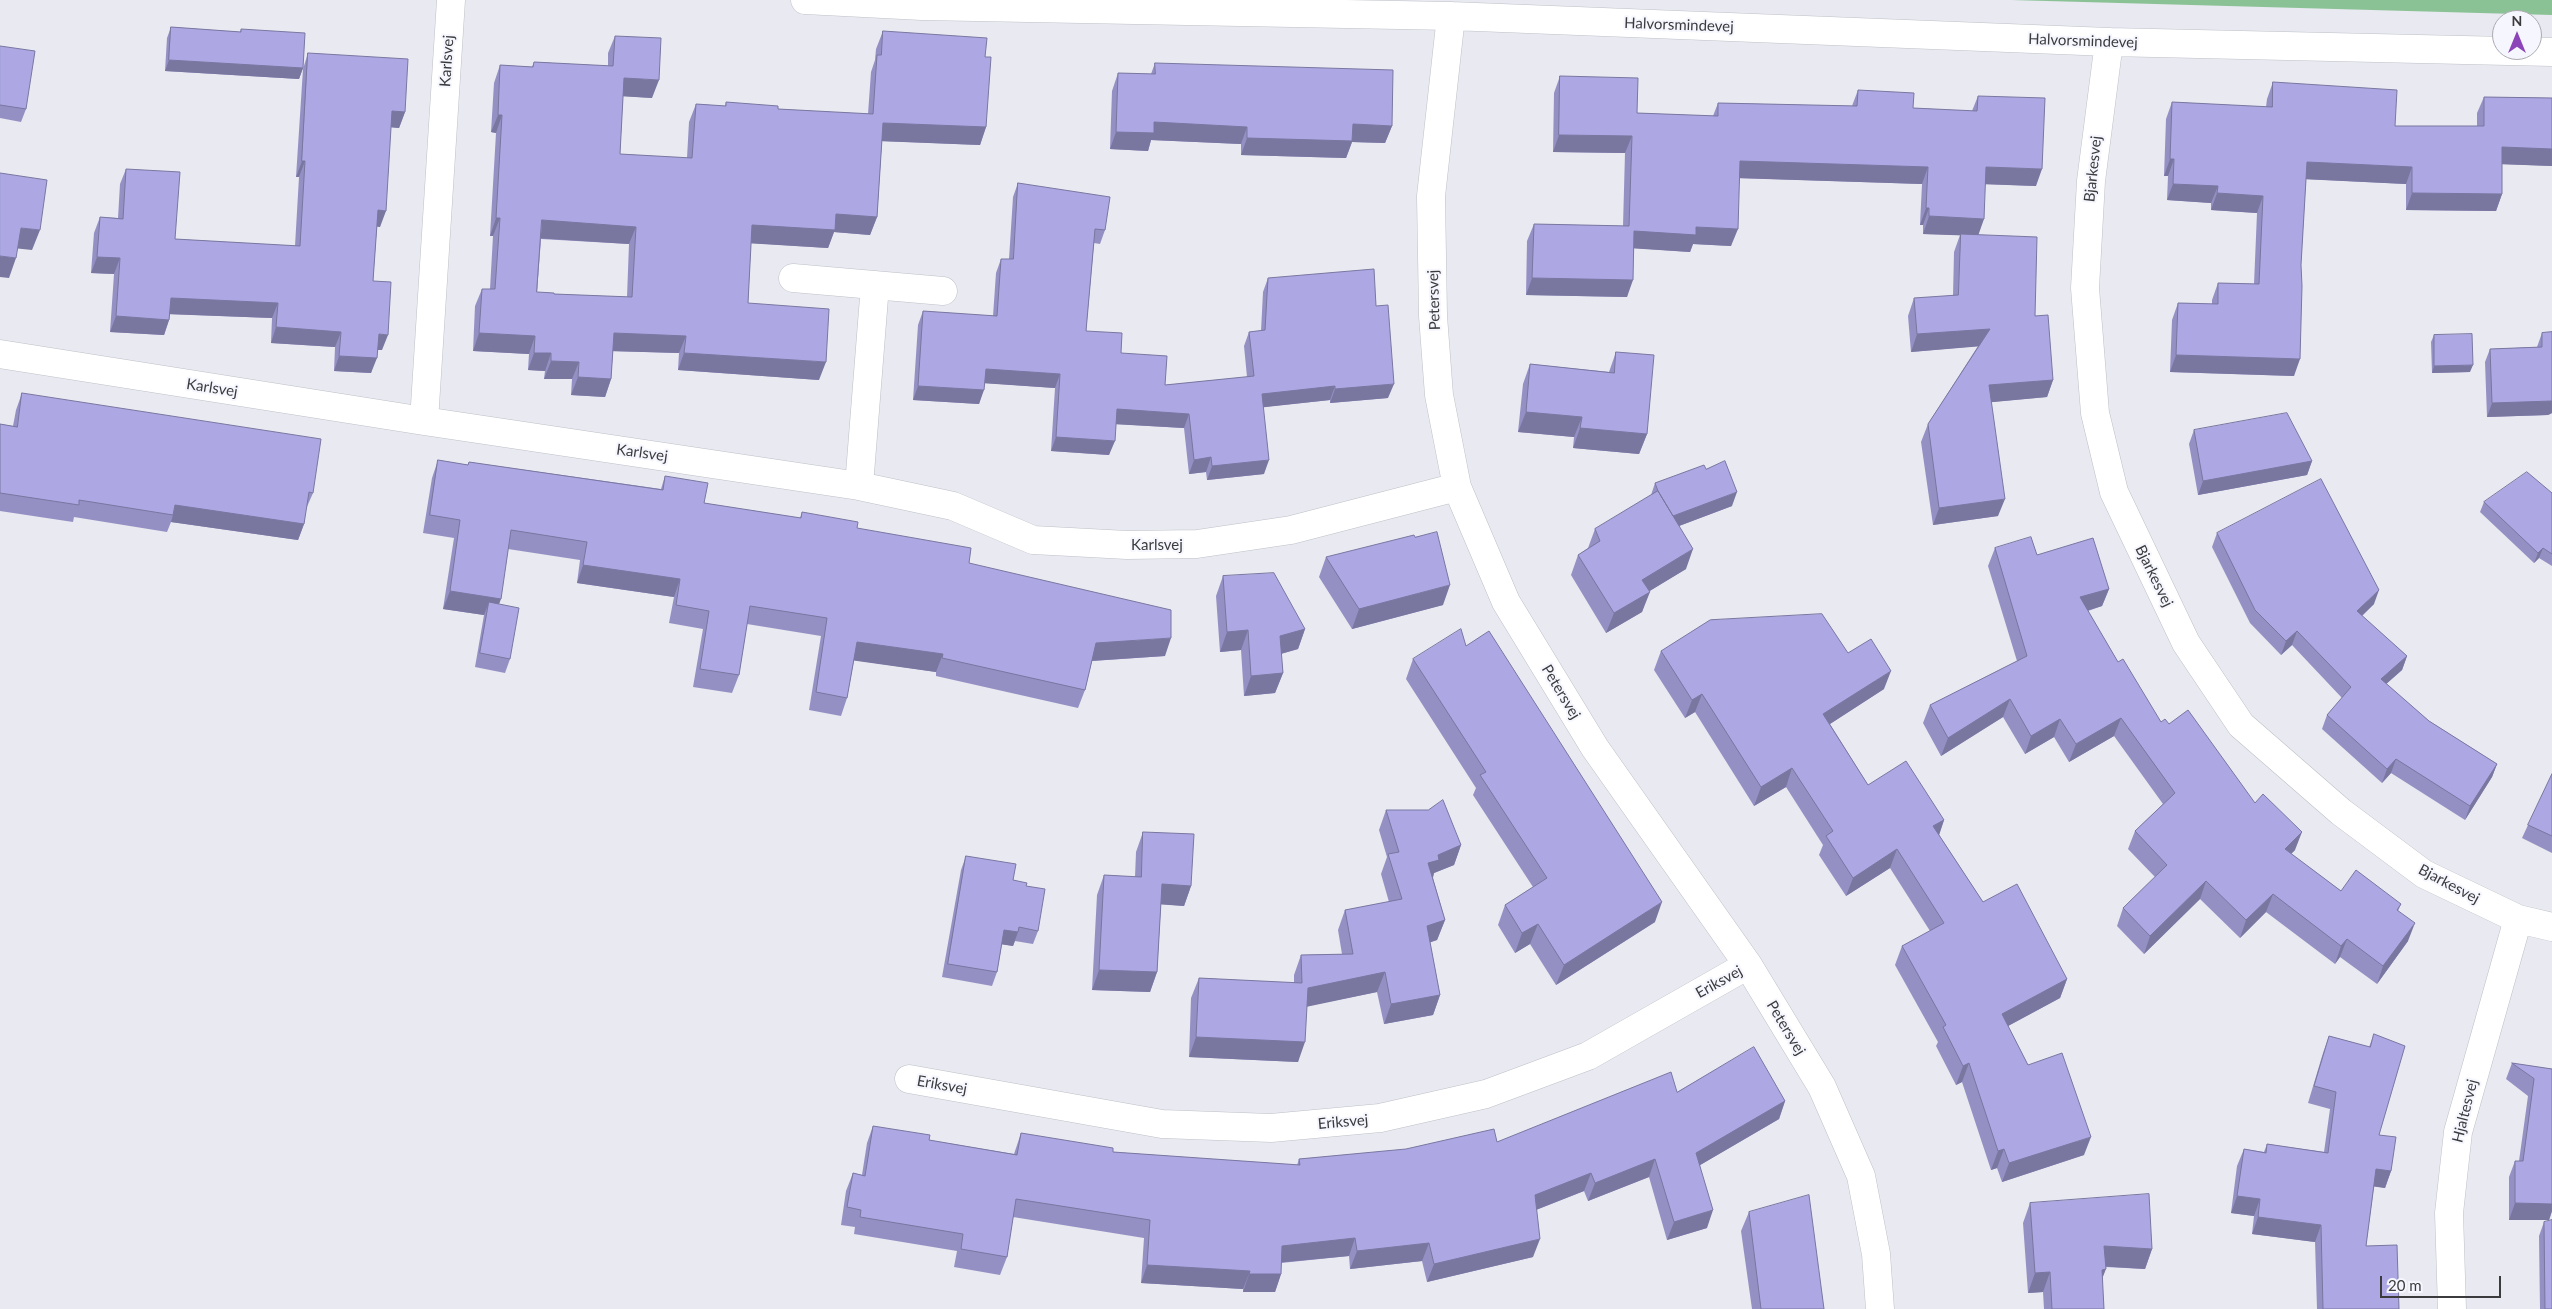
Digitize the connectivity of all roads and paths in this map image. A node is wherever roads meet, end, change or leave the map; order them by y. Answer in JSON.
{"nodes":[{"id":1,"x":451,"y":0,"type":"edge"},
{"id":2,"x":805,"y":0,"type":"edge"},
{"id":3,"x":1451,"y":16,"type":"junction"},
{"id":4,"x":2109,"y":42,"type":"junction"},
{"id":5,"x":2552,"y":52,"type":"edge"},
{"id":6,"x":793,"y":278,"type":"dead end"},
{"id":7,"x":875,"y":285,"type":"junction"},
{"id":8,"x":943,"y":291,"type":"dead end"},
{"id":9,"x":0,"y":354,"type":"edge"},
{"id":10,"x":424,"y":421,"type":"junction"},
{"id":11,"x":859,"y":486,"type":"junction"},
{"id":12,"x":1457,"y":487,"type":"junction"},
{"id":13,"x":2518,"y":919,"type":"junction"},
{"id":14,"x":2552,"y":927,"type":"edge"},
{"id":15,"x":1748,"y":965,"type":"junction"},
{"id":16,"x":909,"y":1079,"type":"dead end"},
{"id":17,"x":1880,"y":1309,"type":"edge"},
{"id":18,"x":2452,"y":1309,"type":"edge"}],
"edges":[{"from":1,"to":10,"type":"street","name":"Karlsvej"},
{"from":2,"to":3,"type":"street","name":"Halvorsmindevej"},
{"from":3,"to":4,"type":"street","name":"Halvorsmindevej"},
{"from":3,"to":12,"type":"street","name":"Petersvej"},
{"from":4,"to":5,"type":"street","name":"Halvorsmindevej"},
{"from":4,"to":13,"type":"street","name":"Bjarkesvej"},
{"from":6,"to":7,"type":"street"},
{"from":7,"to":8,"type":"street"},
{"from":7,"to":11,"type":"street"},
{"from":9,"to":10,"type":"street","name":"Karlsvej"},
{"from":10,"to":11,"type":"street","name":"Karlsvej"},
{"from":11,"to":12,"type":"street","name":"Karlsvej"},
{"from":12,"to":15,"type":"street","name":"Petersvej"},
{"from":13,"to":14,"type":"street","name":"Bjarkesvej"},
{"from":13,"to":18,"type":"street","name":"Hjaltesvej"},
{"from":15,"to":16,"type":"street","name":"Eriksvej"},
{"from":15,"to":17,"type":"street","name":"Petersvej"}]}
